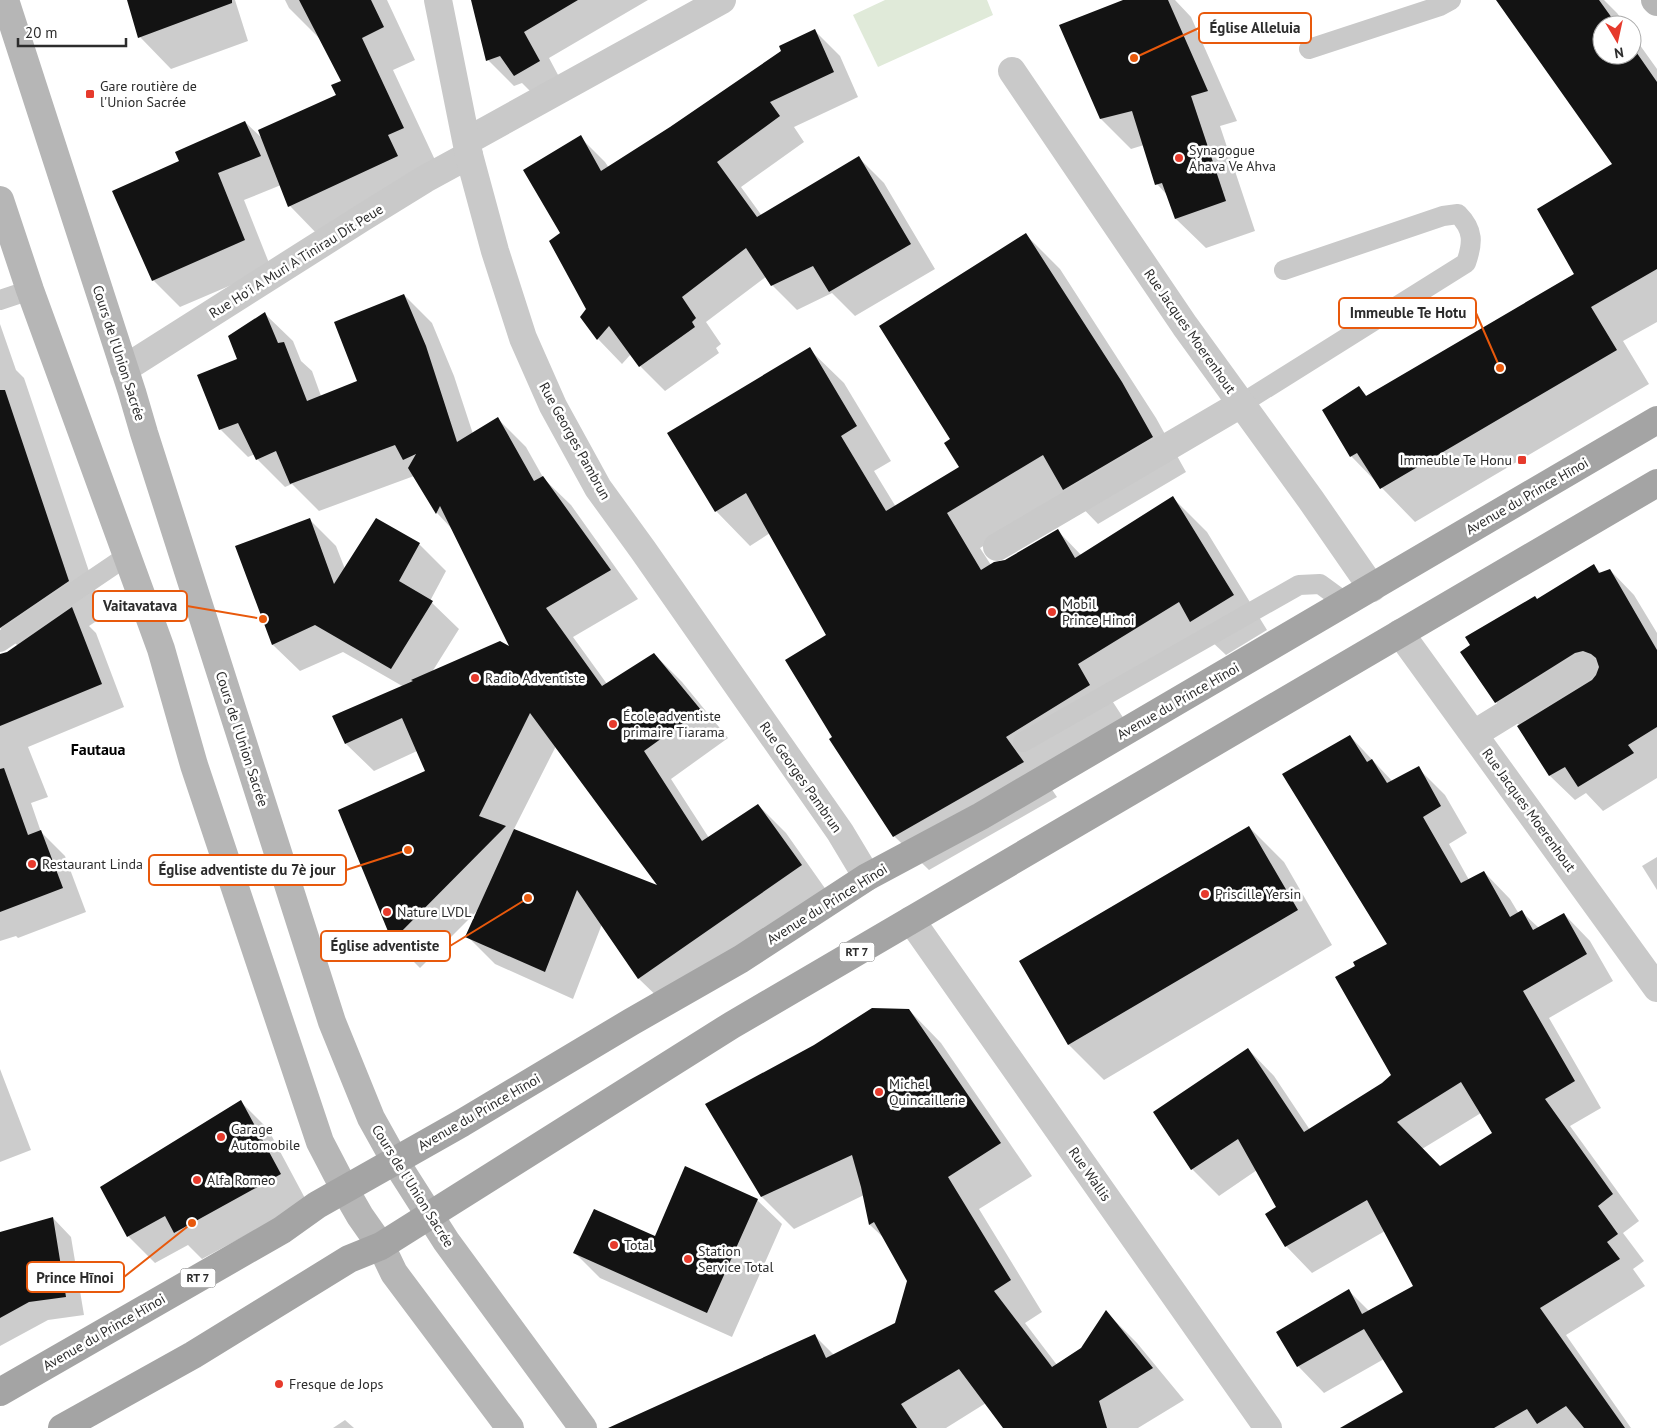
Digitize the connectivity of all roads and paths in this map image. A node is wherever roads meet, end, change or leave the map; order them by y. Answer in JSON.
{"nodes":[{"id":1,"x":5,"y":0,"type":"edge"},
{"id":2,"x":438,"y":0,"type":"edge"},
{"id":3,"x":722,"y":0,"type":"edge"},
{"id":4,"x":1450,"y":0,"type":"edge"},
{"id":5,"x":1309,"y":49,"type":"dead end"},
{"id":6,"x":1012,"y":70,"type":"dead end"},
{"id":7,"x":468,"y":148,"type":"junction"},
{"id":8,"x":0,"y":200,"type":"edge"},
{"id":9,"x":1284,"y":270,"type":"dead end"},
{"id":10,"x":30,"y":290,"type":"junction"},
{"id":11,"x":0,"y":300,"type":"edge"},
{"id":12,"x":124,"y":370,"type":"junction"},
{"id":13,"x":1240,"y":404,"type":"junction"},
{"id":14,"x":1657,"y":420,"type":"edge"},
{"id":15,"x":1657,"y":483,"type":"edge"},
{"id":16,"x":997,"y":547,"type":"dead end"},
{"id":17,"x":127,"y":556,"type":"junction"},
{"id":18,"x":1372,"y":588,"type":"junction"},
{"id":19,"x":1346,"y":602,"type":"junction"},
{"id":20,"x":1400,"y":633,"type":"junction"},
{"id":21,"x":0,"y":642,"type":"edge"},
{"id":22,"x":1583,"y":667,"type":"dead end"},
{"id":23,"x":1474,"y":734,"type":"junction"},
{"id":24,"x":1023,"y":742,"type":"dead end"},
{"id":25,"x":867,"y":877,"type":"junction"},
{"id":26,"x":911,"y":920,"type":"junction"},
{"id":27,"x":1657,"y":988,"type":"edge"},
{"id":28,"x":394,"y":1161,"type":"junction"},
{"id":29,"x":345,"y":1190,"type":"junction"},
{"id":30,"x":430,"y":1214,"type":"junction"},
{"id":31,"x":381,"y":1246,"type":"junction"},
{"id":32,"x":0,"y":1392,"type":"edge"},
{"id":33,"x":62,"y":1428,"type":"edge"},
{"id":34,"x":510,"y":1428,"type":"edge"},
{"id":35,"x":583,"y":1428,"type":"edge"},
{"id":36,"x":1268,"y":1428,"type":"edge"}],
"edges":[{"from":1,"to":12,"type":"main road","name":"Cours de l'Union Sacrée"},
{"from":2,"to":7,"type":"street","name":"Rue Georges Pambrun"},
{"from":3,"to":7,"type":"street","name":"Rue Ho'i A Muri A Tinirau Dit Peue"},
{"from":4,"to":5,"type":"lane"},
{"from":6,"to":13,"type":"street","name":"Rue Jacques Moerenhout"},
{"from":7,"to":12,"type":"street","name":"Rue Ho'i A Muri A Tinirau Dit Peue"},
{"from":7,"to":25,"type":"street","name":"Rue Georges Pambrun"},
{"from":8,"to":10,"type":"main road"},
{"from":9,"to":13,"type":"lane"},
{"from":10,"to":11,"type":"lane"},
{"from":10,"to":17,"type":"main road"},
{"from":12,"to":28,"type":"main road","name":"Cours de l'Union Sacrée"},
{"from":13,"to":16,"type":"street"},
{"from":13,"to":18,"type":"street","name":"Rue Jacques Moerenhout"},
{"from":14,"to":18,"type":"main road","name":"Avenue du Prince Hīnoi","number":"RT 7"},
{"from":15,"to":20,"type":"main road","number":"RT 7"},
{"from":17,"to":21,"type":"lane"},
{"from":17,"to":29,"type":"main road"},
{"from":18,"to":19,"type":"main road","name":"Avenue du Prince Hīnoi","number":"RT 7"},
{"from":19,"to":24,"type":"lane"},
{"from":19,"to":25,"type":"main road","name":"Avenue du Prince Hīnoi","number":"RT 7"},
{"from":20,"to":23,"type":"street","name":"Rue Jacques Moerenhout"},
{"from":20,"to":26,"type":"main road","number":"RT 7"},
{"from":22,"to":23,"type":"street"},
{"from":23,"to":27,"type":"street","name":"Rue Jacques Moerenhout"},
{"from":25,"to":28,"type":"main road","name":"Avenue du Prince Hīnoi","number":"RT 7"},
{"from":26,"to":30,"type":"main road","number":"RT 7"},
{"from":26,"to":36,"type":"street","name":"Rue Wallis"},
{"from":28,"to":29,"type":"main road","name":"Avenue du Prince Hīnoi","number":"RT 7"},
{"from":28,"to":30,"type":"main road","name":"Cours de l'Union Sacrée"},
{"from":29,"to":31,"type":"main road"},
{"from":29,"to":32,"type":"main road","name":"Avenue du Prince Hīnoi","number":"RT 7"},
{"from":30,"to":31,"type":"main road","number":"RT 7"},
{"from":30,"to":35,"type":"main road","name":"Cours de l'Union Sacrée"},
{"from":31,"to":33,"type":"main road","number":"RT 7"},
{"from":31,"to":34,"type":"main road"}]}
